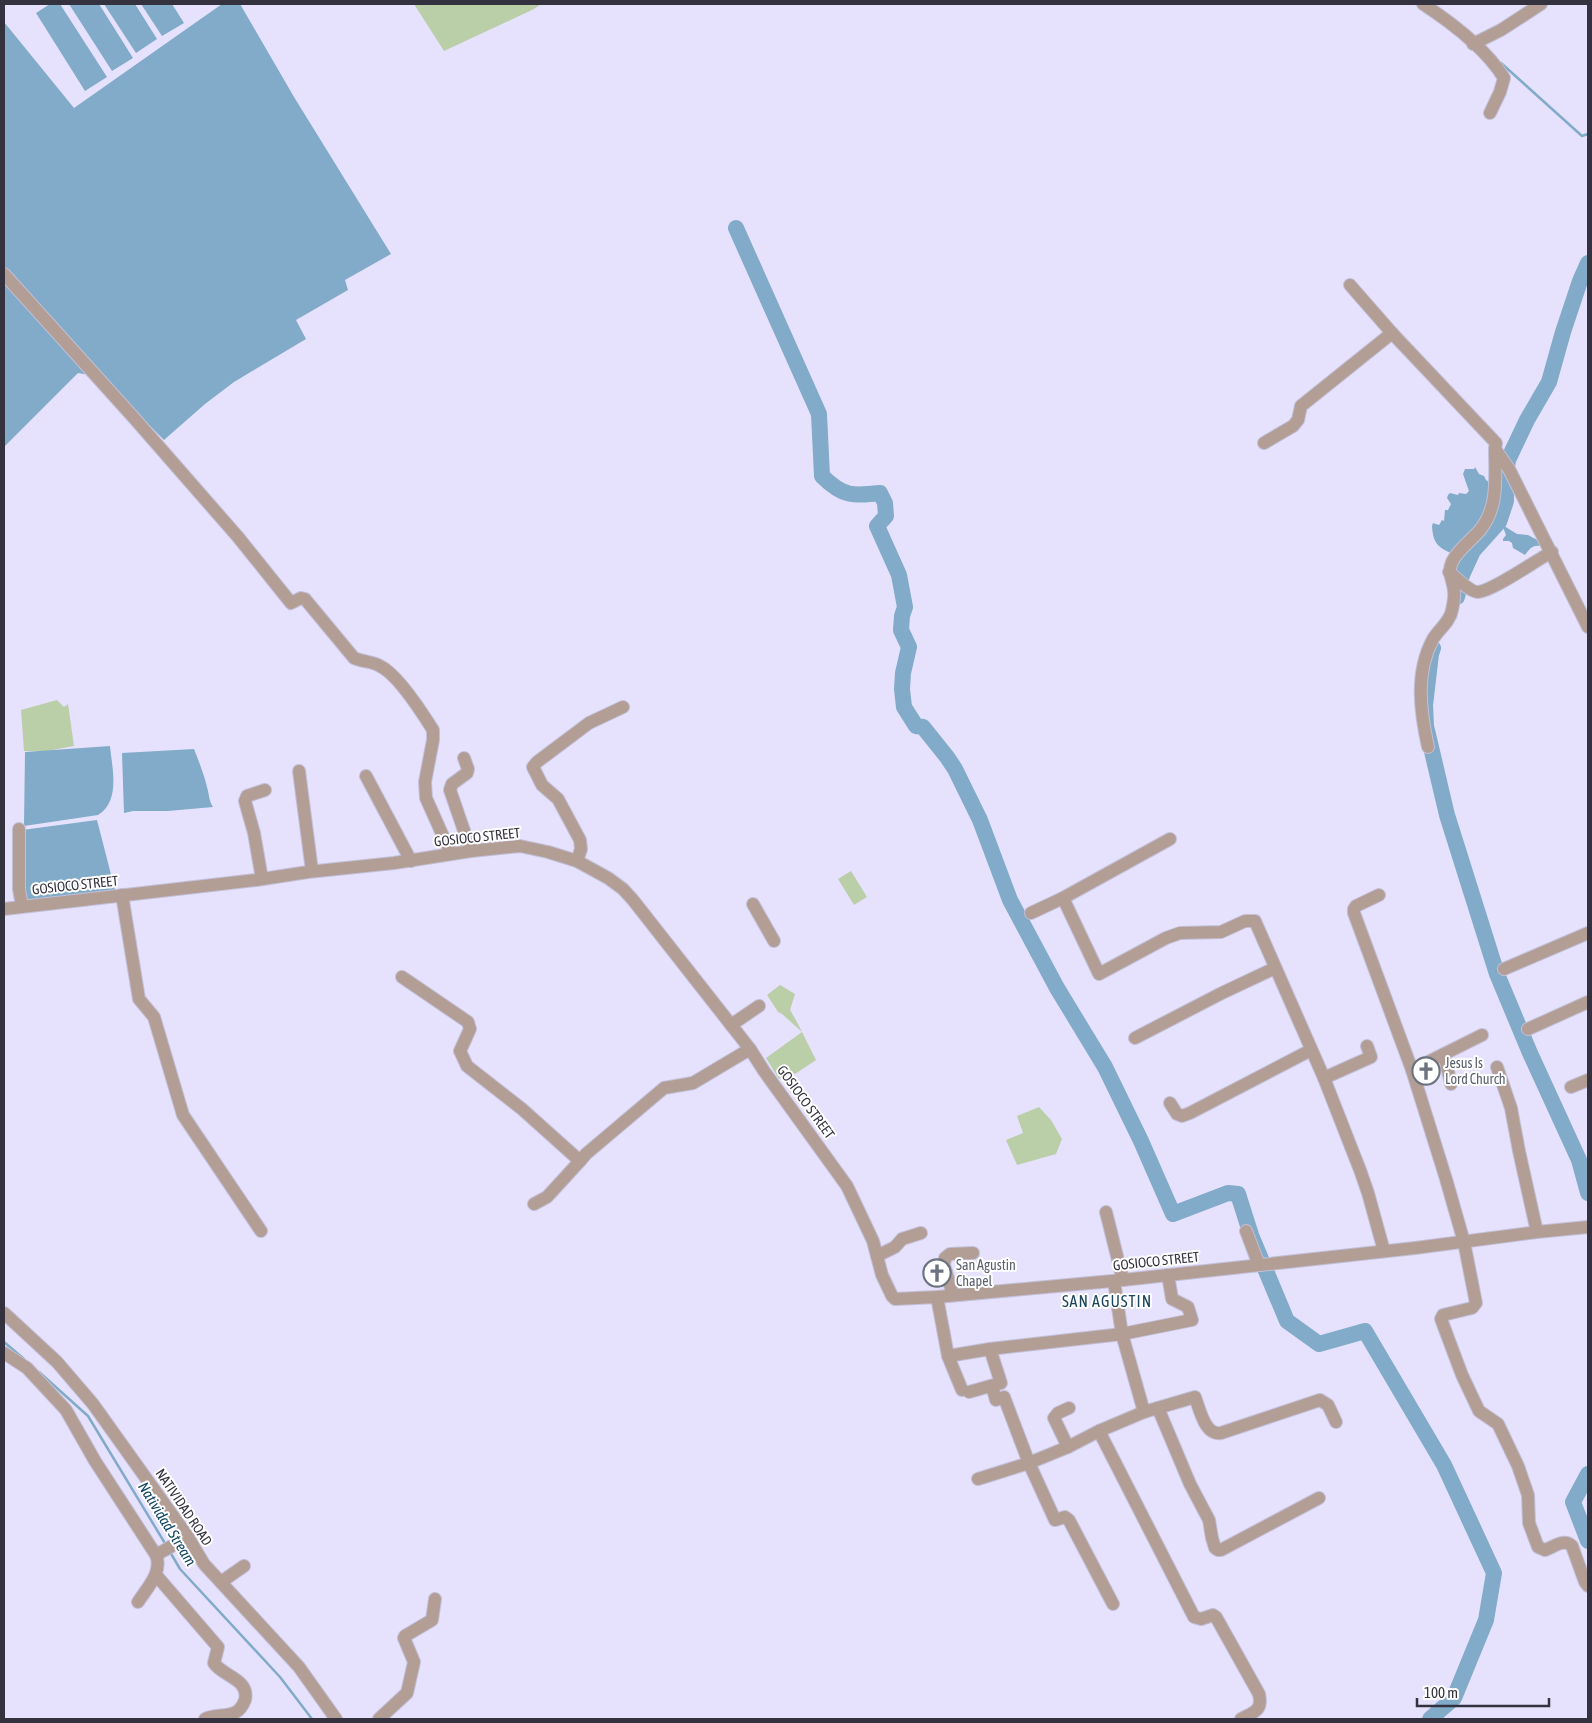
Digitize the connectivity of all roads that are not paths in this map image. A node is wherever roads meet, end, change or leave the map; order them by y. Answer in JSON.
{"nodes":[{"id":1,"x":1423,"y":4,"type":"edge"},
{"id":2,"x":1541,"y":4,"type":"edge"},
{"id":3,"x":1473,"y":44,"type":"junction"},
{"id":4,"x":1490,"y":114,"type":"dead end"},
{"id":5,"x":4,"y":274,"type":"edge"},
{"id":6,"x":1350,"y":285,"type":"dead end"},
{"id":7,"x":1392,"y":333,"type":"junction"},
{"id":8,"x":1264,"y":443,"type":"dead end"},
{"id":9,"x":1498,"y":452,"type":"junction"},
{"id":10,"x":1552,"y":552,"type":"junction"},
{"id":11,"x":1449,"y":572,"type":"junction"},
{"id":12,"x":1588,"y":627,"type":"edge"},
{"id":13,"x":622,"y":707,"type":"dead end"},
{"id":14,"x":1428,"y":747,"type":"dead end"},
{"id":15,"x":464,"y":758,"type":"dead end"},
{"id":16,"x":299,"y":771,"type":"dead end"},
{"id":17,"x":366,"y":776,"type":"dead end"},
{"id":18,"x":265,"y":790,"type":"dead end"},
{"id":19,"x":19,"y":829,"type":"dead end"},
{"id":20,"x":1170,"y":840,"type":"dead end"},
{"id":21,"x":471,"y":851,"type":"junction"},
{"id":22,"x":451,"y":854,"type":"junction"},
{"id":23,"x":411,"y":860,"type":"junction"},
{"id":24,"x":577,"y":861,"type":"junction"},
{"id":25,"x":312,"y":871,"type":"junction"},
{"id":26,"x":262,"y":879,"type":"junction"},
{"id":27,"x":122,"y":895,"type":"junction"},
{"id":28,"x":1379,"y":895,"type":"dead end"},
{"id":29,"x":1063,"y":898,"type":"junction"},
{"id":30,"x":753,"y":904,"type":"dead end"},
{"id":31,"x":22,"y":906,"type":"junction"},
{"id":32,"x":4,"y":909,"type":"edge"},
{"id":33,"x":1031,"y":913,"type":"dead end"},
{"id":34,"x":1588,"y":933,"type":"edge"},
{"id":35,"x":774,"y":941,"type":"dead end"},
{"id":36,"x":1275,"y":968,"type":"junction"},
{"id":37,"x":1504,"y":969,"type":"dead end"},
{"id":38,"x":402,"y":977,"type":"dead end"},
{"id":39,"x":1588,"y":1002,"type":"edge"},
{"id":40,"x":759,"y":1006,"type":"dead end"},
{"id":41,"x":731,"y":1024,"type":"junction"},
{"id":42,"x":1528,"y":1029,"type":"dead end"},
{"id":43,"x":1482,"y":1035,"type":"dead end"},
{"id":44,"x":1135,"y":1038,"type":"dead end"},
{"id":45,"x":1367,"y":1046,"type":"dead end"},
{"id":46,"x":750,"y":1049,"type":"junction"},
{"id":47,"x":1311,"y":1050,"type":"junction"},
{"id":48,"x":1444,"y":1054,"type":"junction"},
{"id":49,"x":1497,"y":1068,"type":"dead end"},
{"id":50,"x":1412,"y":1070,"type":"junction"},
{"id":51,"x":1324,"y":1078,"type":"junction"},
{"id":52,"x":1588,"y":1080,"type":"edge"},
{"id":53,"x":1451,"y":1084,"type":"dead end"},
{"id":54,"x":1571,"y":1087,"type":"dead end"},
{"id":55,"x":1170,"y":1103,"type":"dead end"},
{"id":56,"x":580,"y":1161,"type":"junction"},
{"id":57,"x":534,"y":1204,"type":"dead end"},
{"id":58,"x":1106,"y":1212,"type":"dead end"},
{"id":59,"x":1588,"y":1227,"type":"edge"},
{"id":60,"x":261,"y":1231,"type":"dead end"},
{"id":61,"x":1246,"y":1231,"type":"dead end"},
{"id":62,"x":1537,"y":1232,"type":"junction"},
{"id":63,"x":921,"y":1233,"type":"dead end"},
{"id":64,"x":1464,"y":1242,"type":"junction"},
{"id":65,"x":1384,"y":1251,"type":"junction"},
{"id":66,"x":973,"y":1254,"type":"dead end"},
{"id":67,"x":877,"y":1256,"type":"junction"},
{"id":68,"x":1262,"y":1265,"type":"junction"},
{"id":69,"x":1168,"y":1275,"type":"junction"},
{"id":70,"x":1118,"y":1280,"type":"junction"},
{"id":71,"x":953,"y":1295,"type":"junction"},
{"id":72,"x":937,"y":1297,"type":"junction"},
{"id":73,"x":4,"y":1314,"type":"edge"},
{"id":74,"x":1122,"y":1334,"type":"junction"},
{"id":75,"x":990,"y":1348,"type":"junction"},
{"id":76,"x":4,"y":1353,"type":"edge"},
{"id":77,"x":948,"y":1356,"type":"junction"},
{"id":78,"x":992,"y":1386,"type":"junction"},
{"id":79,"x":1069,"y":1408,"type":"dead end"},
{"id":80,"x":1158,"y":1408,"type":"junction"},
{"id":81,"x":1144,"y":1412,"type":"junction"},
{"id":82,"x":1336,"y":1422,"type":"dead end"},
{"id":83,"x":1099,"y":1431,"type":"junction"},
{"id":84,"x":1068,"y":1447,"type":"junction"},
{"id":85,"x":1030,"y":1463,"type":"junction"},
{"id":86,"x":978,"y":1479,"type":"dead end"},
{"id":87,"x":1319,"y":1498,"type":"dead end"},
{"id":88,"x":188,"y":1537,"type":"junction"},
{"id":89,"x":164,"y":1550,"type":"junction"},
{"id":90,"x":244,"y":1566,"type":"dead end"},
{"id":91,"x":156,"y":1575,"type":"junction"},
{"id":92,"x":221,"y":1582,"type":"junction"},
{"id":93,"x":1588,"y":1586,"type":"edge"},
{"id":94,"x":436,"y":1600,"type":"dead end"},
{"id":95,"x":138,"y":1602,"type":"dead end"},
{"id":96,"x":1113,"y":1604,"type":"dead end"},
{"id":97,"x":205,"y":1719,"type":"edge"},
{"id":98,"x":336,"y":1719,"type":"edge"},
{"id":99,"x":379,"y":1719,"type":"edge"},
{"id":100,"x":1241,"y":1719,"type":"edge"}],
"edges":[{"from":1,"to":3,"type":"street"},
{"from":2,"to":3,"type":"street"},
{"from":3,"to":4,"type":"street"},
{"from":5,"to":22,"type":"street"},
{"from":6,"to":7,"type":"street"},
{"from":7,"to":8,"type":"street"},
{"from":7,"to":9,"type":"street"},
{"from":9,"to":10,"type":"street"},
{"from":9,"to":11,"type":"street"},
{"from":10,"to":11,"type":"street"},
{"from":10,"to":12,"type":"street"},
{"from":11,"to":14,"type":"street"},
{"from":13,"to":24,"type":"street"},
{"from":15,"to":21,"type":"street"},
{"from":16,"to":25,"type":"street"},
{"from":17,"to":23,"type":"street"},
{"from":18,"to":26,"type":"street"},
{"from":19,"to":31,"type":"street"},
{"from":20,"to":29,"type":"street"},
{"from":21,"to":22,"type":"street","name":"GOSIOCO STREET"},
{"from":21,"to":24,"type":"street","name":"GOSIOCO STREET"},
{"from":22,"to":23,"type":"street","name":"GOSIOCO STREET"},
{"from":23,"to":25,"type":"street","name":"GOSIOCO STREET"},
{"from":24,"to":41,"type":"street","name":"GOSIOCO STREET"},
{"from":25,"to":26,"type":"street","name":"GOSIOCO STREET"},
{"from":26,"to":27,"type":"street","name":"GOSIOCO STREET"},
{"from":27,"to":31,"type":"street","name":"GOSIOCO STREET"},
{"from":27,"to":60,"type":"street"},
{"from":28,"to":50,"type":"street"},
{"from":29,"to":33,"type":"street"},
{"from":29,"to":36,"type":"street"},
{"from":30,"to":35,"type":"street"},
{"from":31,"to":32,"type":"street","name":"GOSIOCO STREET"},
{"from":34,"to":37,"type":"street"},
{"from":36,"to":44,"type":"street"},
{"from":36,"to":47,"type":"street"},
{"from":38,"to":56,"type":"street"},
{"from":39,"to":42,"type":"street"},
{"from":40,"to":41,"type":"street"},
{"from":41,"to":46,"type":"street","name":"GOSIOCO STREET"},
{"from":43,"to":48,"type":"street"},
{"from":45,"to":51,"type":"street"},
{"from":46,"to":56,"type":"street"},
{"from":46,"to":67,"type":"street","name":"GOSIOCO STREET"},
{"from":47,"to":51,"type":"street"},
{"from":47,"to":55,"type":"street"},
{"from":48,"to":50,"type":"street"},
{"from":48,"to":53,"type":"street"},
{"from":49,"to":62,"type":"street"},
{"from":50,"to":64,"type":"street"},
{"from":51,"to":65,"type":"street"},
{"from":52,"to":54,"type":"street"},
{"from":56,"to":57,"type":"street"},
{"from":58,"to":70,"type":"street"},
{"from":59,"to":62,"type":"street","name":"GOSIOCO STREET"},
{"from":61,"to":68,"type":"street"},
{"from":62,"to":64,"type":"street","name":"GOSIOCO STREET"},
{"from":63,"to":67,"type":"street"},
{"from":64,"to":65,"type":"street","name":"GOSIOCO STREET"},
{"from":64,"to":93,"type":"street"},
{"from":65,"to":68,"type":"street","name":"GOSIOCO STREET"},
{"from":66,"to":71,"type":"street"},
{"from":67,"to":72,"type":"street","name":"GOSIOCO STREET"},
{"from":68,"to":69,"type":"street","name":"GOSIOCO STREET"},
{"from":69,"to":70,"type":"street","name":"GOSIOCO STREET"},
{"from":69,"to":74,"type":"street"},
{"from":70,"to":71,"type":"street","name":"GOSIOCO STREET"},
{"from":70,"to":74,"type":"street"},
{"from":71,"to":72,"type":"street","name":"GOSIOCO STREET"},
{"from":72,"to":77,"type":"street"},
{"from":73,"to":88,"type":"street","name":"NATIVIDAD ROAD"},
{"from":74,"to":75,"type":"street"},
{"from":74,"to":81,"type":"street"},
{"from":75,"to":77,"type":"street"},
{"from":75,"to":78,"type":"street"},
{"from":76,"to":89,"type":"street"},
{"from":77,"to":78,"type":"street"},
{"from":78,"to":85,"type":"street"},
{"from":79,"to":84,"type":"street"},
{"from":80,"to":81,"type":"street"},
{"from":80,"to":82,"type":"street"},
{"from":80,"to":87,"type":"street"},
{"from":81,"to":83,"type":"street"},
{"from":83,"to":84,"type":"street"},
{"from":83,"to":100,"type":"street"},
{"from":84,"to":85,"type":"street"},
{"from":85,"to":86,"type":"street"},
{"from":85,"to":96,"type":"street"},
{"from":88,"to":89,"type":"street"},
{"from":88,"to":92,"type":"street","name":"NATIVIDAD ROAD"},
{"from":89,"to":91,"type":"street"},
{"from":90,"to":92,"type":"street"},
{"from":91,"to":95,"type":"street"},
{"from":91,"to":97,"type":"street"},
{"from":92,"to":98,"type":"street","name":"NATIVIDAD ROAD"},
{"from":94,"to":99,"type":"street"}]}
